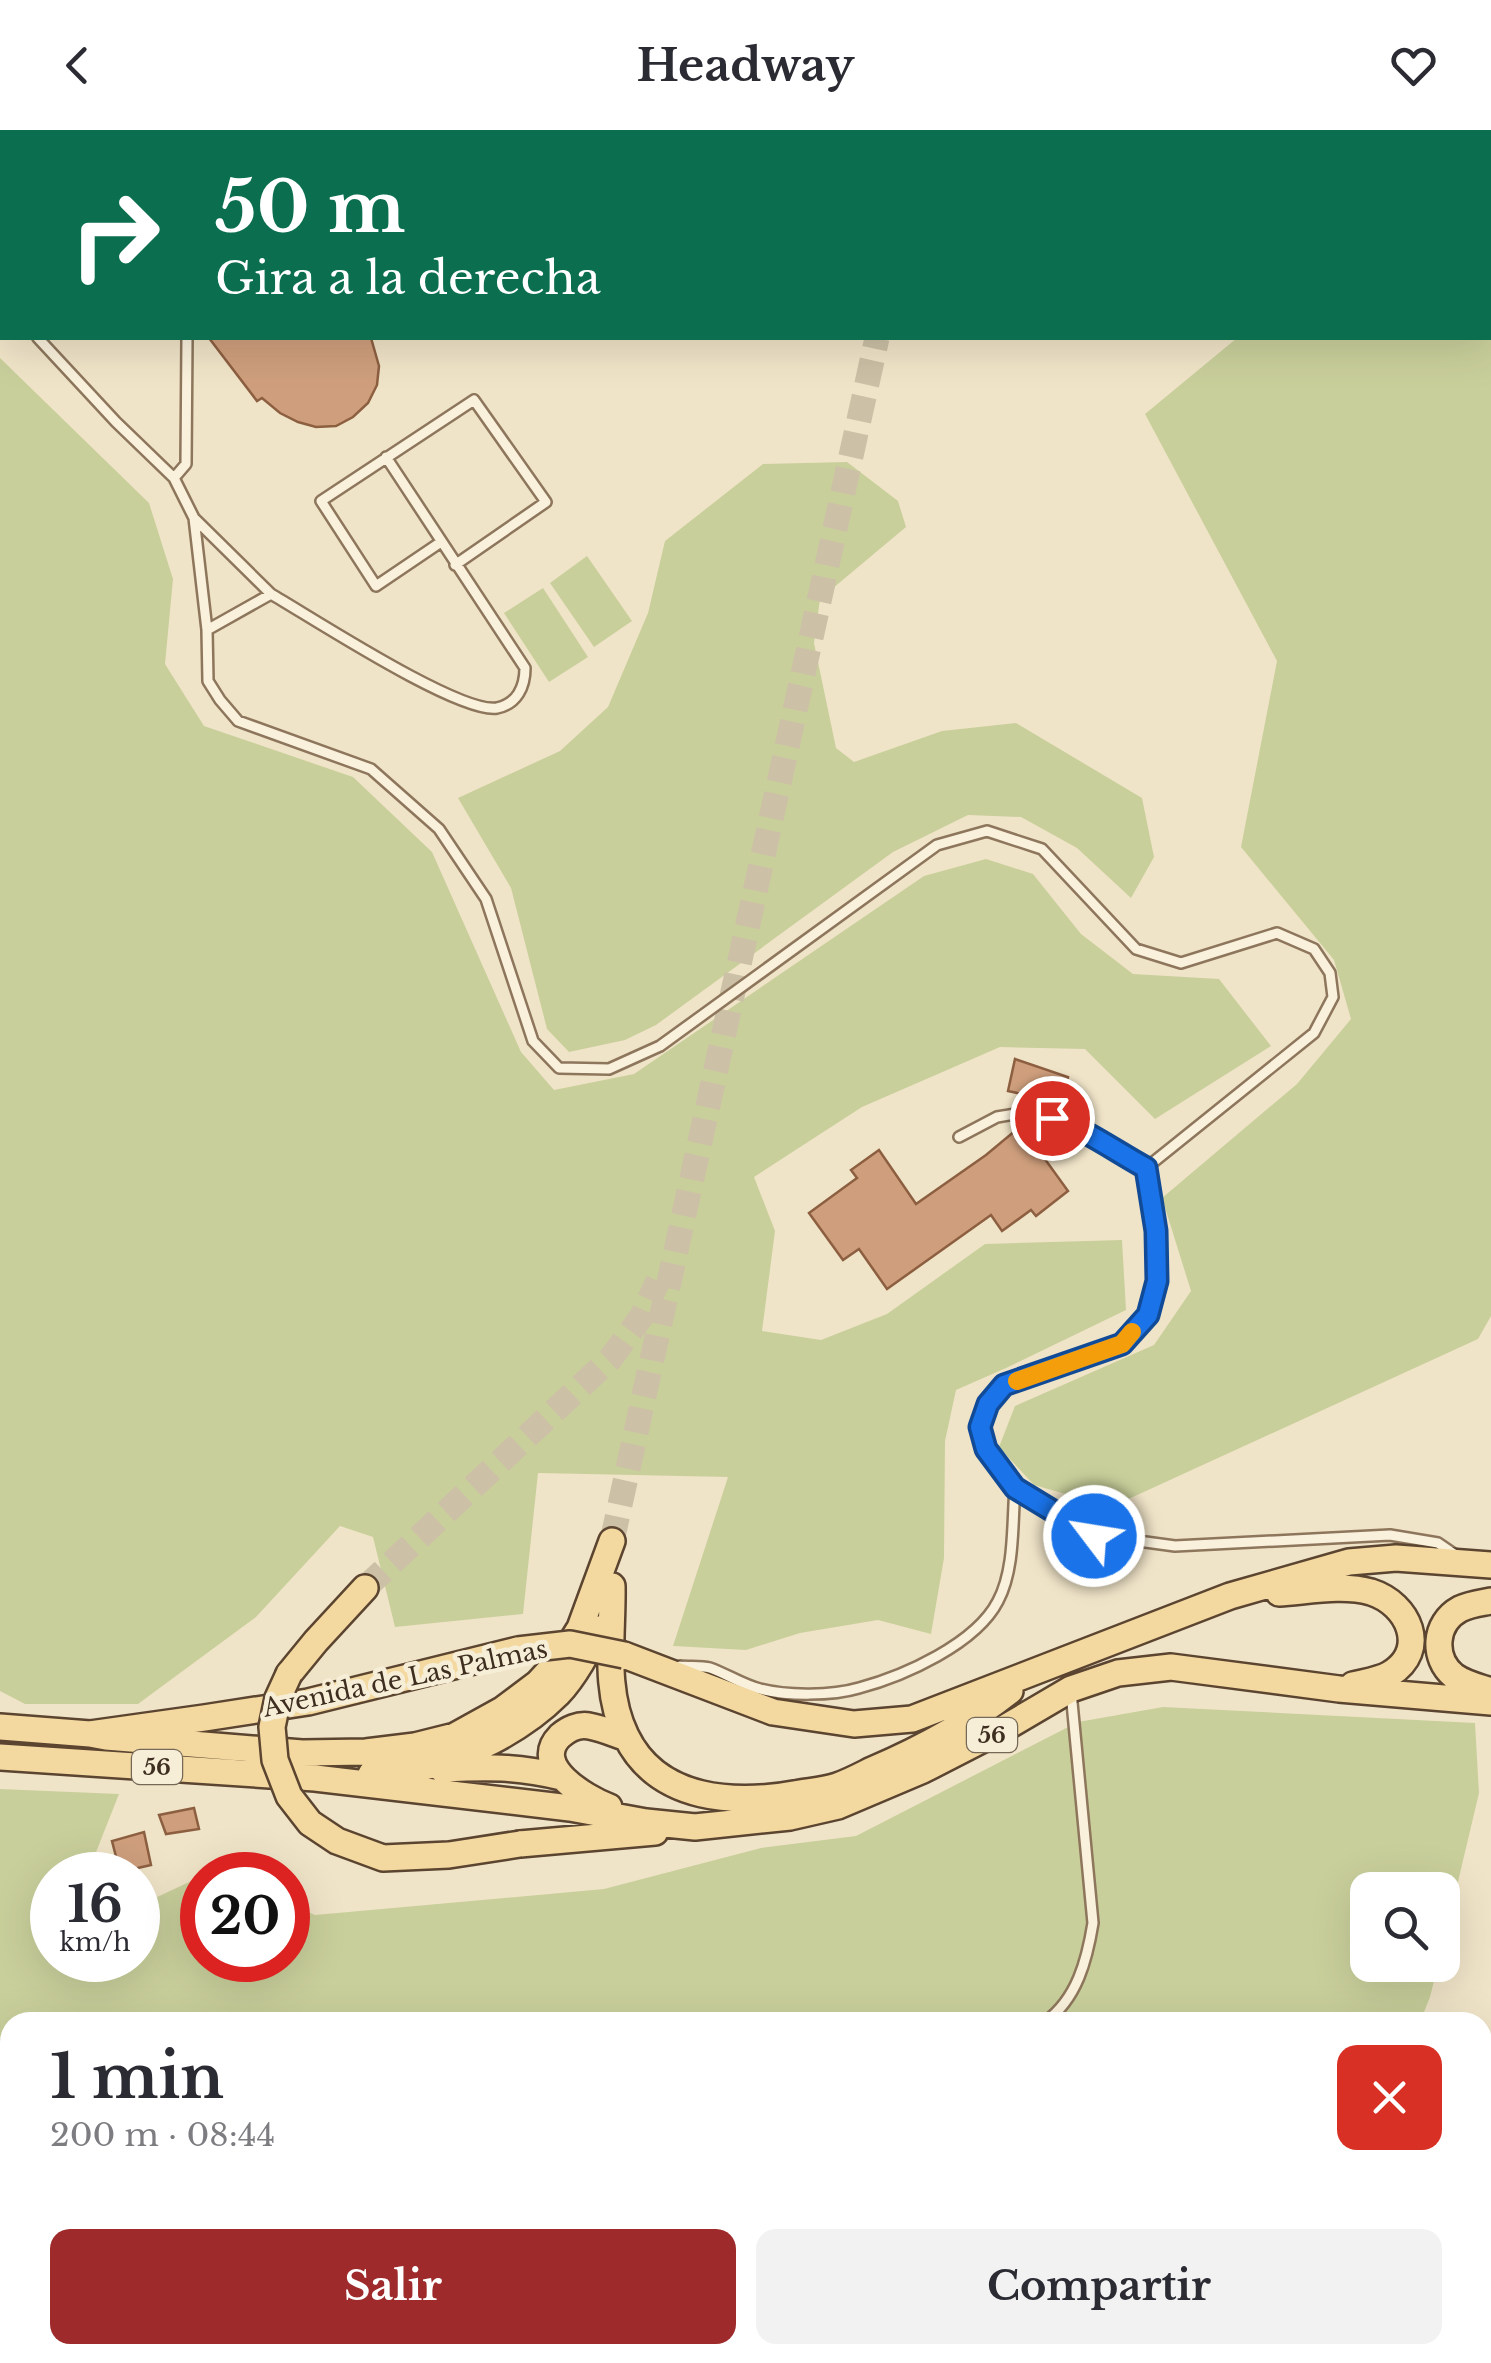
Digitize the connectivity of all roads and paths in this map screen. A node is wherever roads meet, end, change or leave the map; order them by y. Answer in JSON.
{"nodes":[{"id":1,"x":40,"y":340,"type":"edge"},
{"id":2,"x":187,"y":340,"type":"edge"},
{"id":3,"x":386,"y":457,"type":"junction"},
{"id":4,"x":174,"y":478,"type":"junction"},
{"id":5,"x":194,"y":518,"type":"junction"},
{"id":6,"x":441,"y":542,"type":"junction"},
{"id":7,"x":455,"y":564,"type":"junction"},
{"id":8,"x":271,"y":594,"type":"junction"},
{"id":9,"x":207,"y":630,"type":"junction"},
{"id":10,"x":960,"y":1137,"type":"dead end"},
{"id":11,"x":1146,"y":1168,"type":"junction"},
{"id":12,"x":1015,"y":1488,"type":"junction"},
{"id":13,"x":1464,"y":1562,"type":"junction"},
{"id":14,"x":1491,"y":1565,"type":"edge"},
{"id":15,"x":612,"y":1586,"type":"junction"},
{"id":16,"x":364,"y":1588,"type":"tunnel mouth"},
{"id":17,"x":1230,"y":1596,"type":"junction"},
{"id":18,"x":1491,"y":1601,"type":"edge"},
{"id":19,"x":651,"y":1666,"type":"junction"},
{"id":20,"x":1034,"y":1672,"type":"junction"},
{"id":21,"x":1339,"y":1688,"type":"junction"},
{"id":22,"x":1071,"y":1689,"type":"junction"},
{"id":23,"x":1491,"y":1691,"type":"edge"},
{"id":24,"x":1491,"y":1702,"type":"edge"},
{"id":25,"x":0,"y":1726,"type":"edge"},
{"id":26,"x":90,"y":1734,"type":"junction"},
{"id":27,"x":627,"y":1738,"type":"junction"},
{"id":28,"x":0,"y":1756,"type":"edge"},
{"id":29,"x":412,"y":1770,"type":"junction"},
{"id":30,"x":561,"y":1777,"type":"junction"},
{"id":31,"x":315,"y":1778,"type":"junction"},
{"id":32,"x":646,"y":1822,"type":"junction"},
{"id":33,"x":695,"y":1826,"type":"junction"},
{"id":34,"x":1057,"y":2012,"type":"edge"}],
"edges":[{"from":1,"to":4,"type":"lane"},
{"from":2,"to":4,"type":"lane"},
{"from":3,"to":6,"type":"lane"},
{"from":3,"to":6,"type":"lane"},
{"from":3,"to":7,"type":"lane"},
{"from":4,"to":5,"type":"lane"},
{"from":5,"to":8,"type":"lane"},
{"from":5,"to":9,"type":"lane"},
{"from":6,"to":7,"type":"lane"},
{"from":7,"to":8,"type":"lane"},
{"from":8,"to":9,"type":"lane"},
{"from":9,"to":11,"type":"lane"},
{"from":10,"to":11,"type":"lane"},
{"from":11,"to":12,"type":"lane"},
{"from":12,"to":13,"type":"lane"},
{"from":12,"to":19,"type":"lane"},
{"from":13,"to":14,"type":"main road","name":"Avenida de Las Palmas","number":"56"},
{"from":13,"to":17,"type":"main road","name":"Avenida de Las Palmas","number":"56"},
{"from":15,"to":26,"type":"main road"},
{"from":15,"to":27,"type":"main road"},
{"from":15,"to":29,"type":"main road"},
{"from":16,"to":33,"type":"main road","bridge":true},
{"from":17,"to":20,"type":"main road","name":"Avenida de Las Palmas","number":"56"},
{"from":17,"to":21,"type":"main road"},
{"from":18,"to":23,"type":"main road"},
{"from":19,"to":20,"type":"main road","name":"Avenida de Las Palmas","number":"56"},
{"from":19,"to":26,"type":"main road","name":"Avenida de Las Palmas","number":"56","bridge":true},
{"from":20,"to":27,"type":"main road"},
{"from":21,"to":22,"type":"main road","number":"56"},
{"from":21,"to":24,"type":"main road","number":"56"},
{"from":22,"to":33,"type":"main road","number":"56"},
{"from":22,"to":34,"type":"lane"},
{"from":25,"to":26,"type":"main road","name":"Avenida de Las Palmas","number":"56"},
{"from":27,"to":30,"type":"main road"},
{"from":28,"to":31,"type":"main road","number":"56"},
{"from":29,"to":30,"type":"main road"},
{"from":29,"to":31,"type":"main road"},
{"from":30,"to":32,"type":"main road"},
{"from":31,"to":32,"type":"main road","number":"56"},
{"from":32,"to":33,"type":"main road","number":"56"}]}
